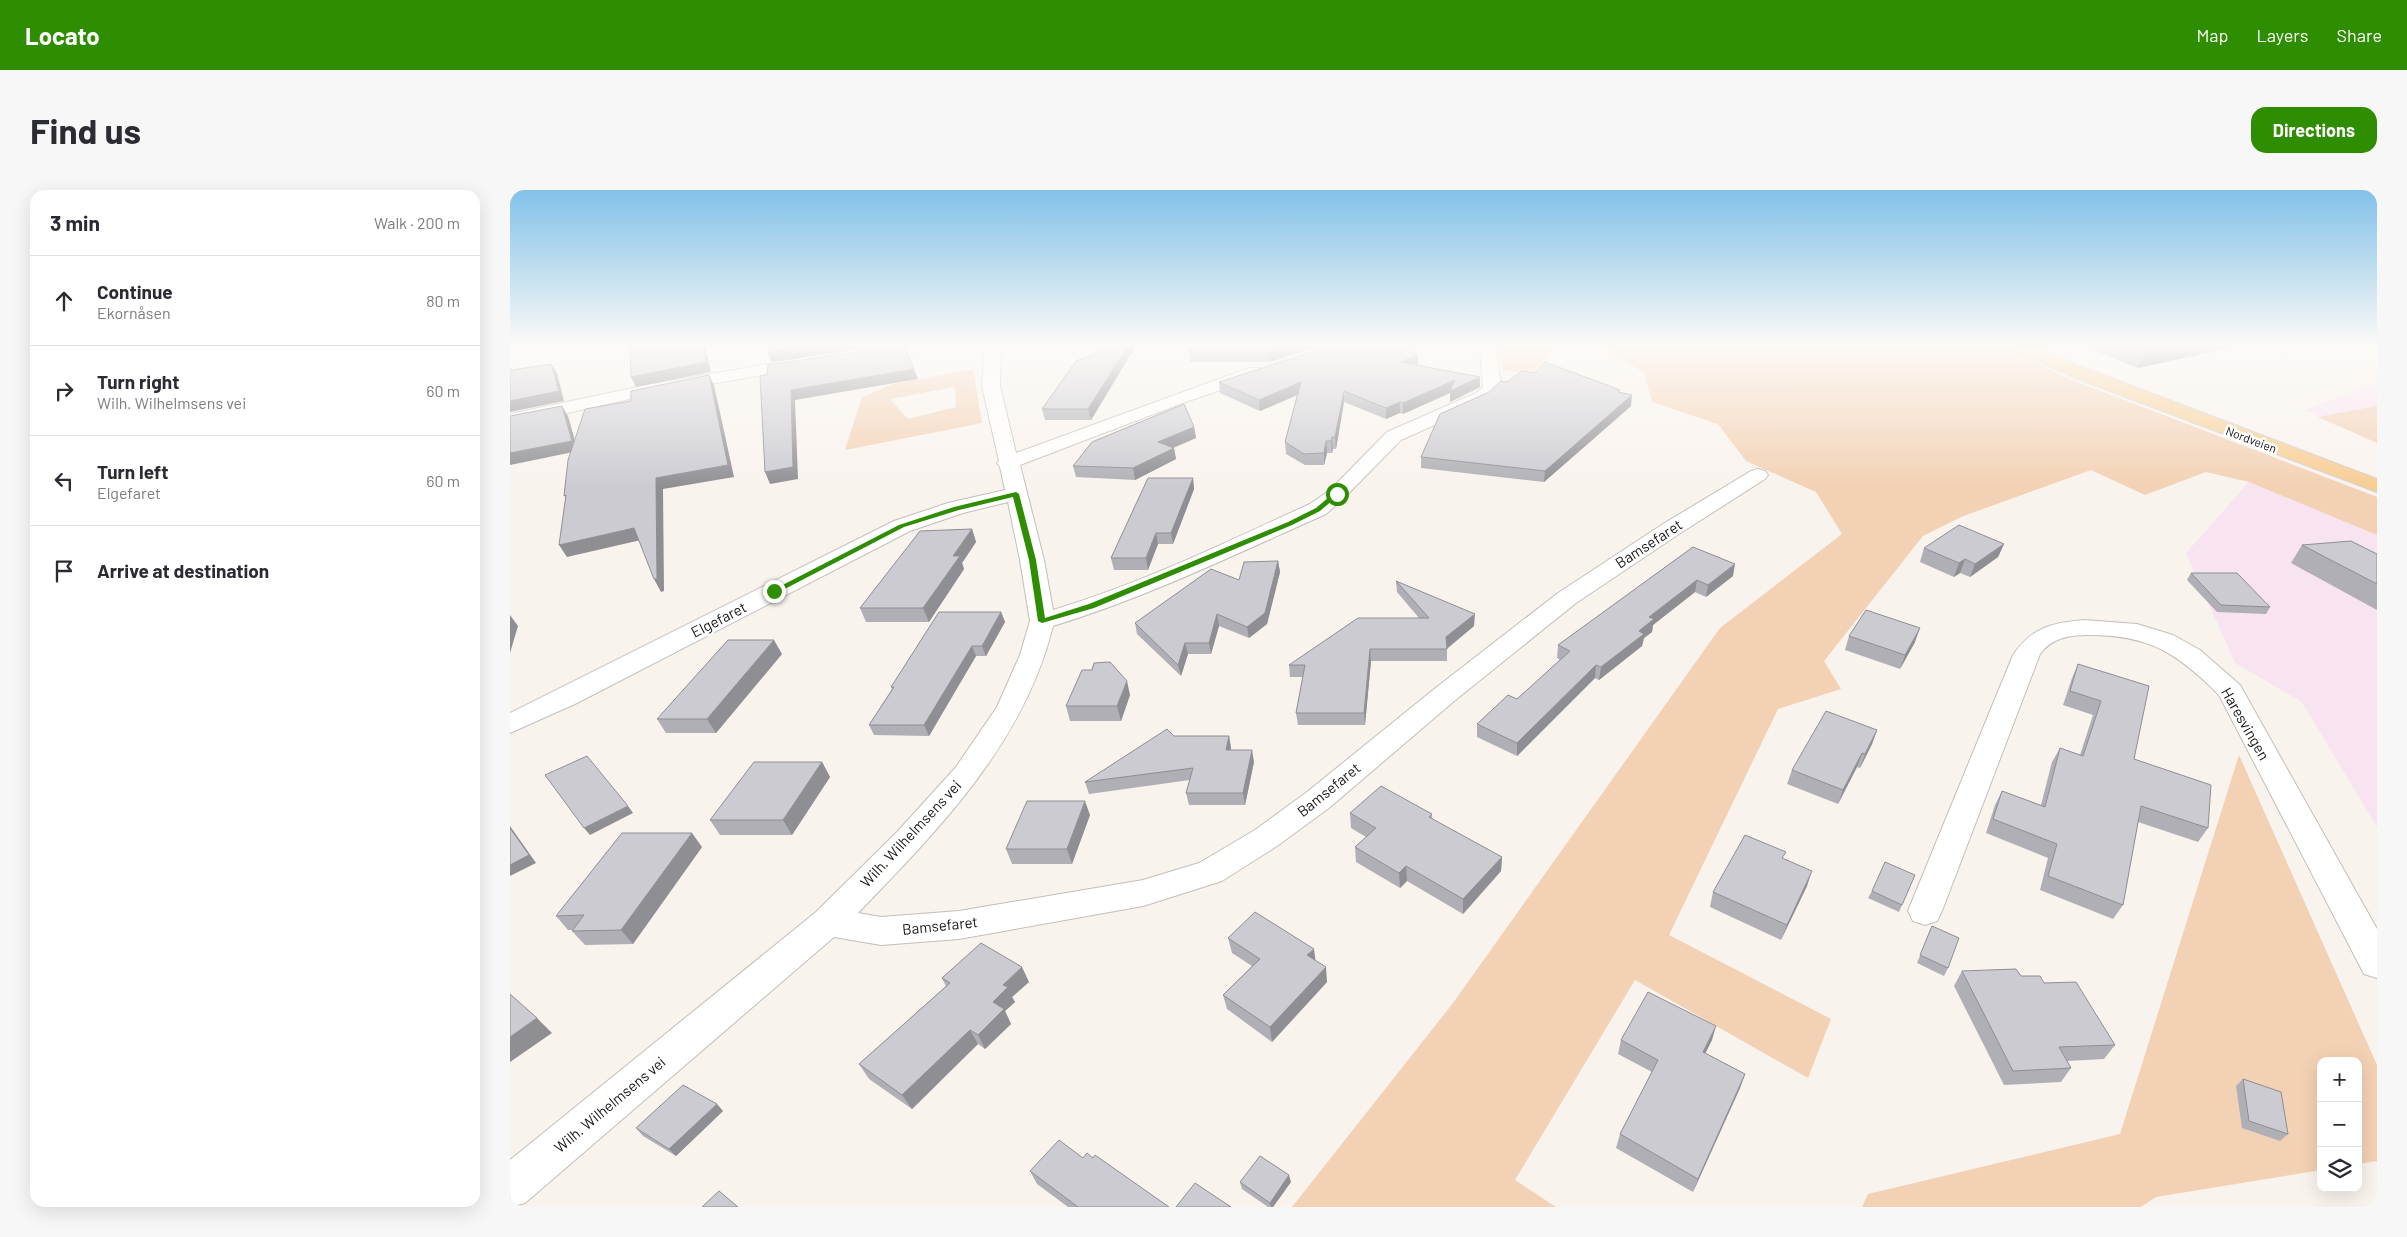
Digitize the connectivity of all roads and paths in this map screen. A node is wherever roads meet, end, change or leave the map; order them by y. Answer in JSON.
{"nodes":[{"id":1,"x":631,"y":393,"type":"edge"},
{"id":2,"x":993,"y":393,"type":"edge"},
{"id":3,"x":1193,"y":393,"type":"edge"},
{"id":4,"x":1486,"y":393,"type":"edge"},
{"id":5,"x":2132,"y":393,"type":"edge"},
{"id":6,"x":510,"y":420,"type":"edge"},
{"id":7,"x":1008,"y":463,"type":"junction"},
{"id":8,"x":1758,"y":475,"type":"dead end"},
{"id":9,"x":2377,"y":486,"type":"edge"},
{"id":10,"x":1016,"y":494,"type":"junction"},
{"id":11,"x":1042,"y":621,"type":"junction"},
{"id":12,"x":510,"y":724,"type":"edge"},
{"id":13,"x":1925,"y":910,"type":"dead end"},
{"id":14,"x":828,"y":922,"type":"junction"},
{"id":15,"x":2377,"y":963,"type":"edge"},
{"id":16,"x":510,"y":1188,"type":"edge"}],
"edges":[{"from":1,"to":6,"type":"street"},
{"from":2,"to":7,"type":"street","name":"Wilh. Wilhelmsens vei"},
{"from":3,"to":7,"type":"street"},
{"from":4,"to":11,"type":"street"},
{"from":5,"to":9,"type":"main road","name":"Nordveien"},
{"from":7,"to":10,"type":"street","name":"Wilh. Wilhelmsens vei"},
{"from":8,"to":14,"type":"street","name":"Bamsefaret"},
{"from":10,"to":11,"type":"street","name":"Wilh. Wilhelmsens vei"},
{"from":10,"to":12,"type":"street","name":"Elgefaret"},
{"from":11,"to":14,"type":"street","name":"Wilh. Wilhelmsens vei"},
{"from":13,"to":15,"type":"street","name":"Haresvingen"},
{"from":14,"to":16,"type":"street","name":"Wilh. Wilhelmsens vei"}]}
